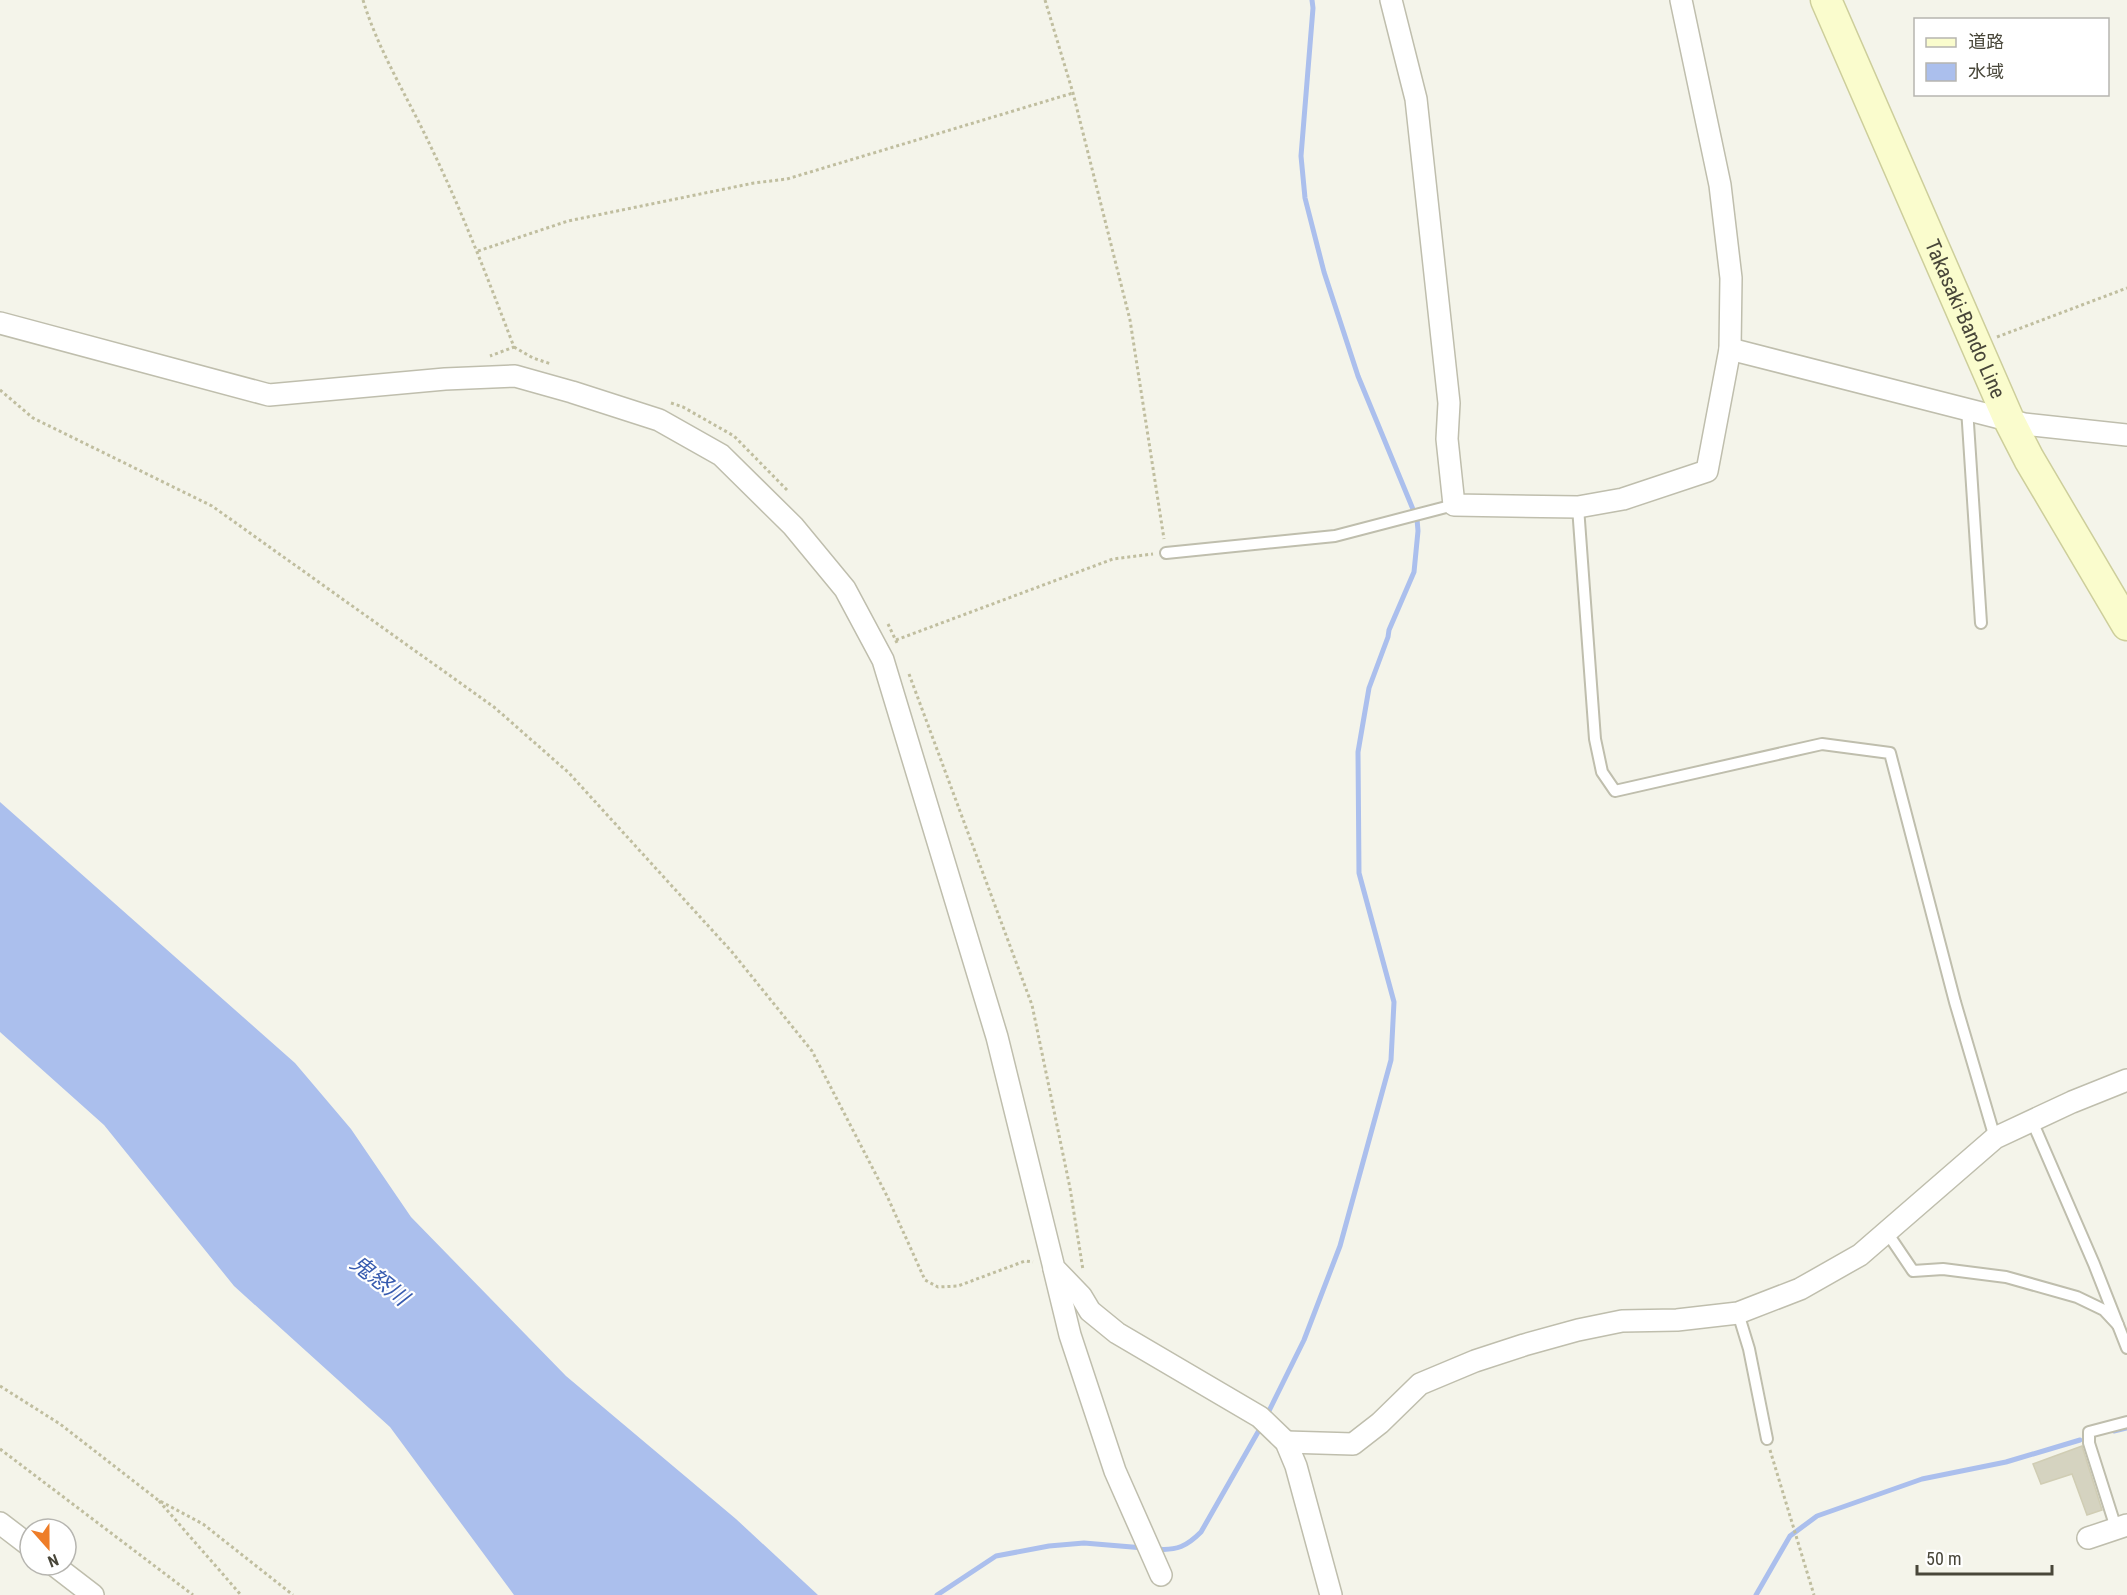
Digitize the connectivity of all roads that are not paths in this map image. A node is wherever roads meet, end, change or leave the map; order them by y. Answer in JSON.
{"nodes":[{"id":1,"x":1391,"y":0,"type":"edge"},
{"id":2,"x":1681,"y":0,"type":"edge"},
{"id":3,"x":1826,"y":0,"type":"edge"},
{"id":4,"x":0,"y":323,"type":"edge"},
{"id":5,"x":1730,"y":349,"type":"junction"},
{"id":6,"x":1967,"y":408,"type":"junction"},
{"id":7,"x":2008,"y":420,"type":"junction"},
{"id":8,"x":2127,"y":435,"type":"edge"},
{"id":9,"x":1454,"y":505,"type":"junction"},
{"id":10,"x":1578,"y":507,"type":"junction"},
{"id":11,"x":1166,"y":553,"type":"road end"},
{"id":12,"x":1981,"y":623,"type":"dead end"},
{"id":13,"x":2127,"y":625,"type":"edge"},
{"id":14,"x":2127,"y":1080,"type":"edge"},
{"id":15,"x":2032,"y":1121,"type":"junction"},
{"id":16,"x":1995,"y":1138,"type":"junction"},
{"id":17,"x":1886,"y":1231,"type":"junction"},
{"id":18,"x":1046,"y":1265,"type":"junction"},
{"id":19,"x":1738,"y":1313,"type":"junction"},
{"id":20,"x":2118,"y":1325,"type":"junction"},
{"id":21,"x":2127,"y":1348,"type":"edge"},
{"id":22,"x":2127,"y":1422,"type":"edge"},
{"id":23,"x":1767,"y":1438,"type":"road end"},
{"id":24,"x":1286,"y":1442,"type":"junction"},
{"id":25,"x":0,"y":1523,"type":"edge"},
{"id":26,"x":2122,"y":1527,"type":"edge"},
{"id":27,"x":18,"y":1537,"type":"edge"},
{"id":28,"x":2088,"y":1538,"type":"dead end"},
{"id":29,"x":1161,"y":1575,"type":"dead end"},
{"id":30,"x":70,"y":1577,"type":"edge"},
{"id":31,"x":93,"y":1595,"type":"edge"},
{"id":32,"x":1331,"y":1595,"type":"edge"}],
"edges":[{"from":1,"to":9,"type":"street"},
{"from":2,"to":5,"type":"street"},
{"from":3,"to":7,"type":"main road","name":"Takasaki-Bando Line"},
{"from":4,"to":18,"type":"street"},
{"from":5,"to":6,"type":"street"},
{"from":5,"to":10,"type":"street"},
{"from":6,"to":7,"type":"street"},
{"from":6,"to":12,"type":"lane"},
{"from":7,"to":8,"type":"street"},
{"from":7,"to":13,"type":"main road","name":"Takasaki-Bando Line"},
{"from":9,"to":10,"type":"street"},
{"from":9,"to":11,"type":"lane"},
{"from":10,"to":16,"type":"lane"},
{"from":14,"to":15,"type":"street"},
{"from":15,"to":16,"type":"street"},
{"from":15,"to":20,"type":"lane"},
{"from":16,"to":17,"type":"street"},
{"from":17,"to":19,"type":"street"},
{"from":17,"to":20,"type":"lane"},
{"from":18,"to":24,"type":"street"},
{"from":18,"to":29,"type":"street"},
{"from":19,"to":23,"type":"lane"},
{"from":19,"to":24,"type":"street"},
{"from":20,"to":21,"type":"lane"},
{"from":22,"to":26,"type":"lane"},
{"from":24,"to":32,"type":"street"},
{"from":25,"to":27,"type":"street"},
{"from":26,"to":28,"type":"street"},
{"from":30,"to":31,"type":"street"}]}
